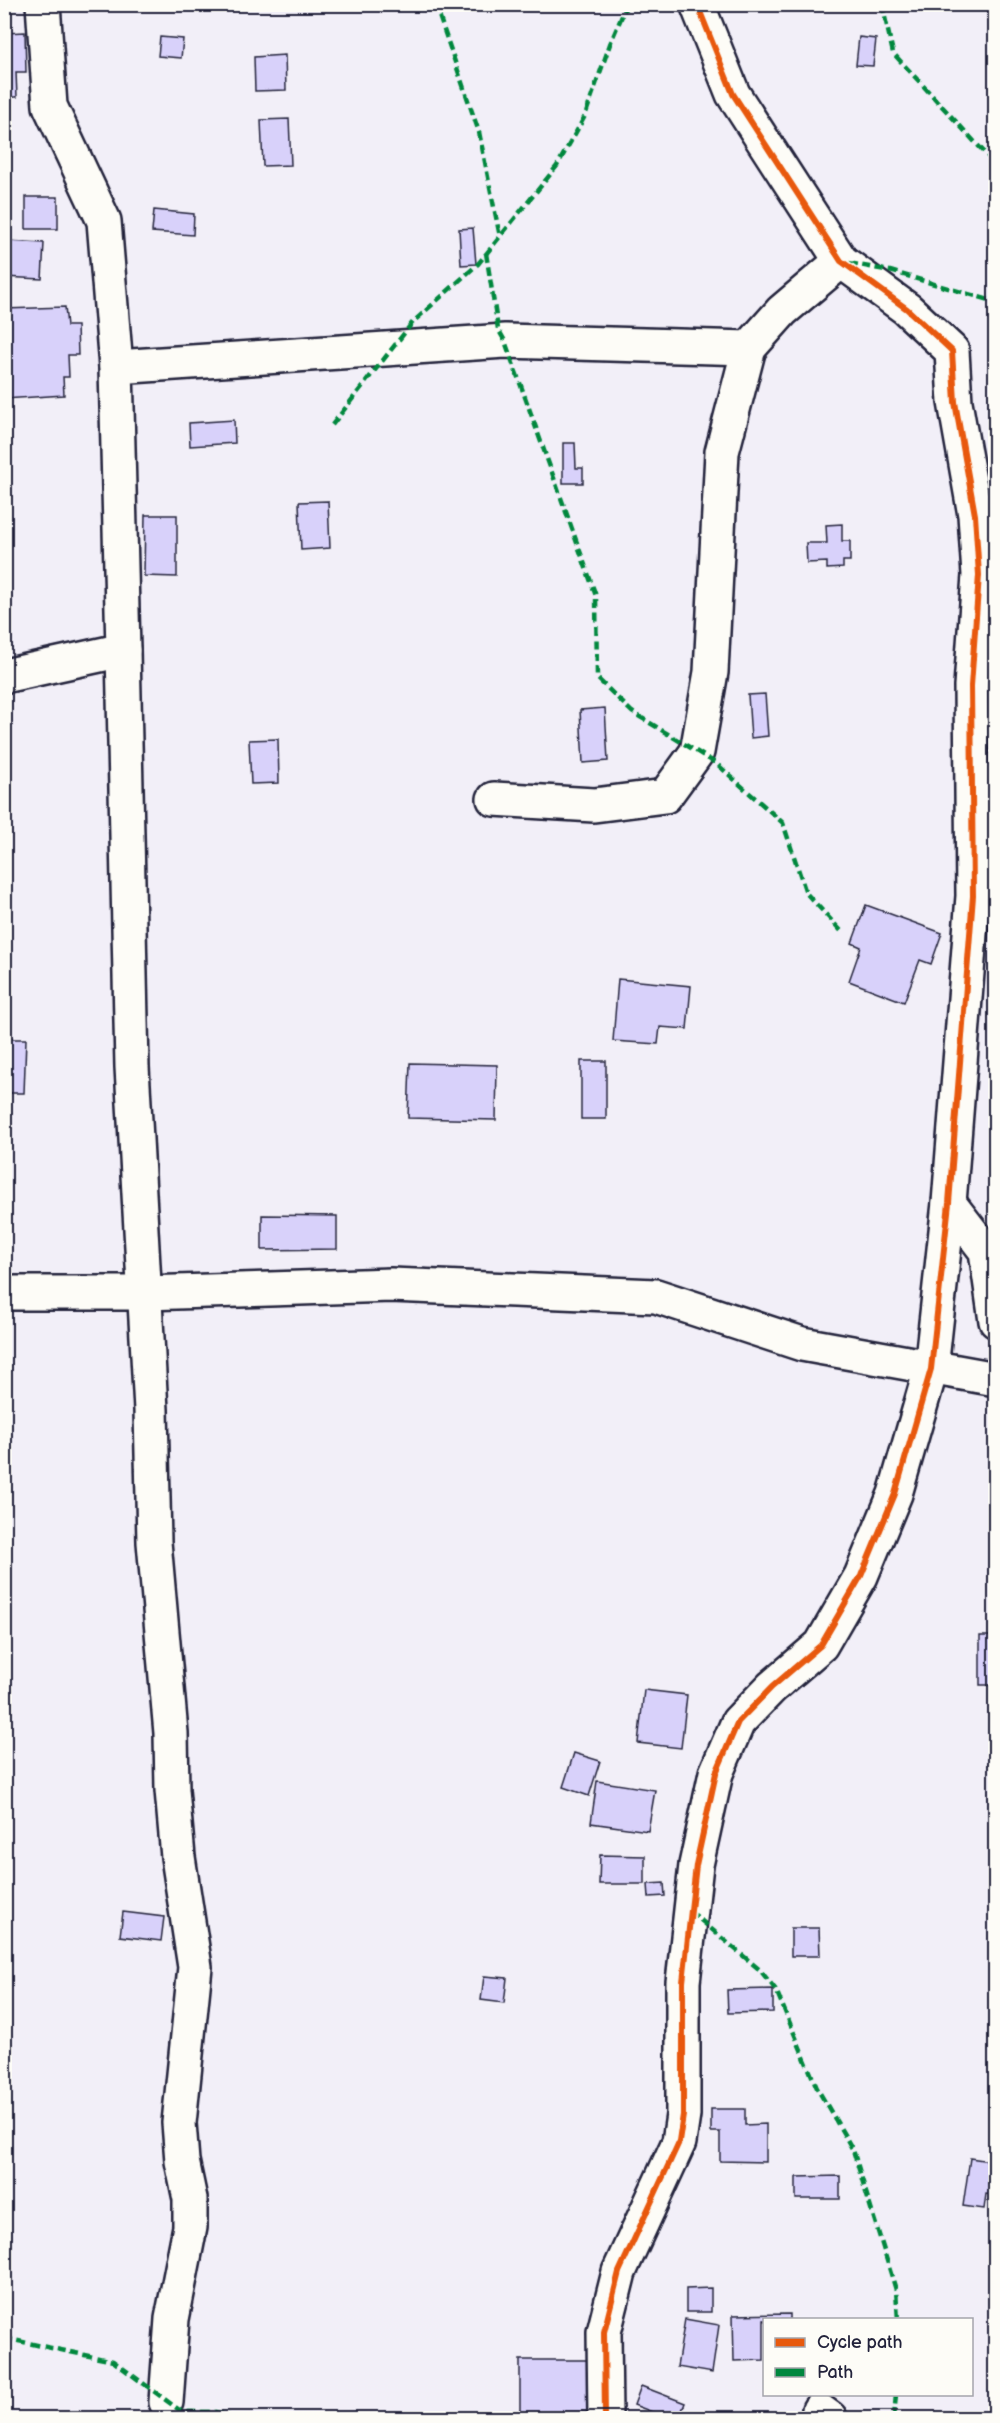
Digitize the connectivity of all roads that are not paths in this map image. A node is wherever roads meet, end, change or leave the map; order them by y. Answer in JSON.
{"nodes":[{"id":1,"x":43,"y":4,"type":"edge"},
{"id":2,"x":697,"y":4,"type":"edge"},
{"id":3,"x":841,"y":261,"type":"junction"},
{"id":4,"x":749,"y":348,"type":"junction"},
{"id":5,"x":116,"y":367,"type":"junction"},
{"id":6,"x":123,"y":650,"type":"junction"},
{"id":7,"x":4,"y":676,"type":"edge"},
{"id":8,"x":494,"y":799,"type":"dead end"},
{"id":9,"x":949,"y":1203,"type":"junction"},
{"id":10,"x":4,"y":1293,"type":"edge"},
{"id":11,"x":145,"y":1293,"type":"junction"},
{"id":12,"x":996,"y":1321,"type":"edge"},
{"id":13,"x":931,"y":1369,"type":"junction"},
{"id":14,"x":996,"y":1379,"type":"edge"},
{"id":15,"x":166,"y":2402,"type":"dead end"},
{"id":16,"x":605,"y":2418,"type":"edge"}],
"edges":[{"from":1,"to":5,"type":"street"},
{"from":2,"to":3,"type":"street"},
{"from":3,"to":4,"type":"street"},
{"from":3,"to":9,"type":"street"},
{"from":4,"to":5,"type":"street"},
{"from":4,"to":8,"type":"street"},
{"from":5,"to":6,"type":"street"},
{"from":6,"to":7,"type":"street"},
{"from":6,"to":11,"type":"street"},
{"from":9,"to":12,"type":"street"},
{"from":9,"to":13,"type":"street"},
{"from":10,"to":11,"type":"street"},
{"from":11,"to":13,"type":"street"},
{"from":11,"to":15,"type":"street"},
{"from":13,"to":14,"type":"street"},
{"from":13,"to":16,"type":"street"}]}
